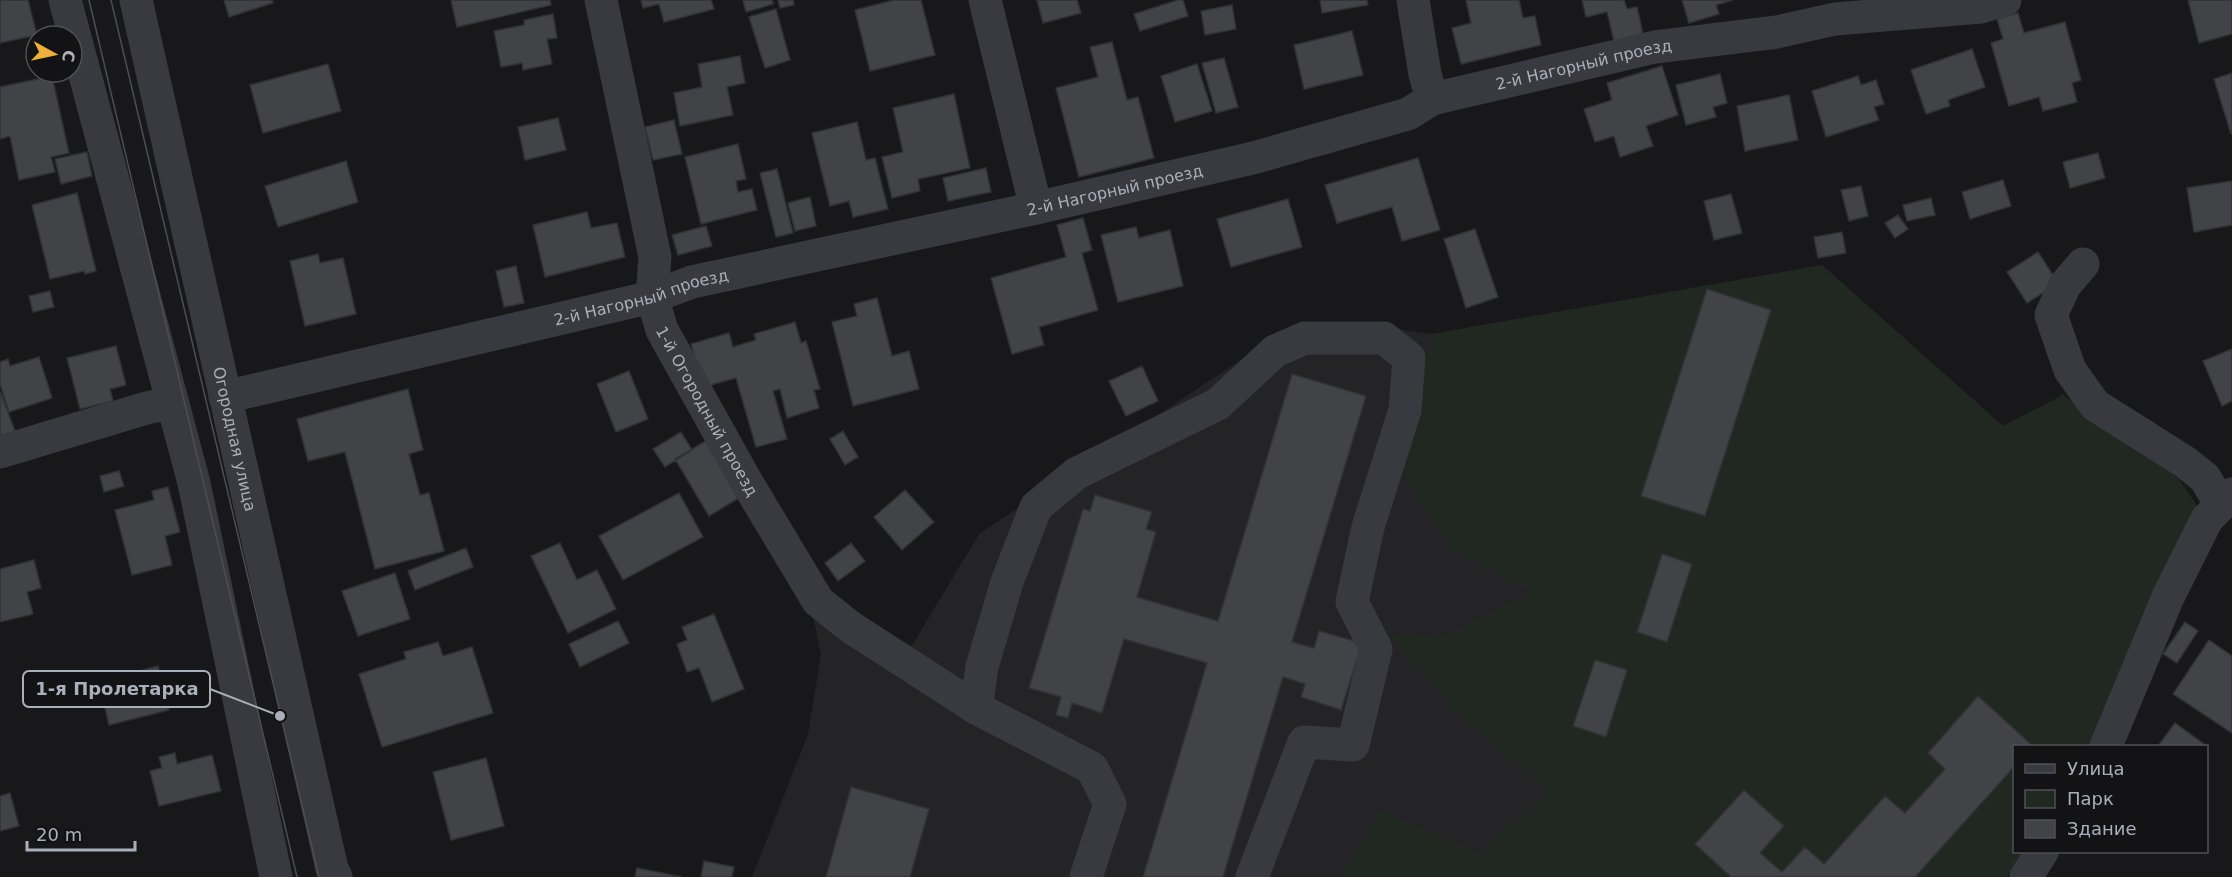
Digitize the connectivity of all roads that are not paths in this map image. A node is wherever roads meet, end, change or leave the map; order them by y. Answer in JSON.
{"nodes":[{"id":1,"x":65,"y":0,"type":"edge"},
{"id":2,"x":136,"y":0,"type":"edge"},
{"id":3,"x":601,"y":0,"type":"edge"},
{"id":4,"x":985,"y":0,"type":"edge"},
{"id":5,"x":1413,"y":0,"type":"edge"},
{"id":6,"x":2005,"y":0,"type":"edge"},
{"id":7,"x":1832,"y":9,"type":"edge"},
{"id":8,"x":1432,"y":99,"type":"junction"},
{"id":9,"x":1036,"y":208,"type":"junction"},
{"id":10,"x":2083,"y":264,"type":"dead end"},
{"id":11,"x":652,"y":297,"type":"junction"},
{"id":12,"x":225,"y":397,"type":"junction"},
{"id":13,"x":171,"y":404,"type":"junction"},
{"id":14,"x":0,"y":452,"type":"edge"},
{"id":15,"x":2226,"y":500,"type":"edge"},
{"id":16,"x":976,"y":708,"type":"junction"},
{"id":17,"x":2107,"y":745,"type":"edge"},
{"id":18,"x":2041,"y":853,"type":"edge"},
{"id":19,"x":276,"y":877,"type":"edge"},
{"id":20,"x":336,"y":877,"type":"edge"},
{"id":21,"x":1086,"y":877,"type":"edge"},
{"id":22,"x":1252,"y":877,"type":"edge"},
{"id":23,"x":2026,"y":877,"type":"edge"}],
"edges":[{"from":1,"to":13,"type":"street"},
{"from":2,"to":12,"type":"street","name":"Огородная улица"},
{"from":3,"to":11,"type":"street","name":"1-й Огородный проезд"},
{"from":4,"to":9,"type":"street"},
{"from":5,"to":8,"type":"street"},
{"from":6,"to":7,"type":"street","name":"2-й Нагорный проезд"},
{"from":7,"to":8,"type":"street","name":"2-й Нагорный проезд"},
{"from":8,"to":9,"type":"street","name":"2-й Нагорный проезд"},
{"from":9,"to":11,"type":"street","name":"2-й Нагорный проезд"},
{"from":10,"to":15,"type":"street"},
{"from":11,"to":12,"type":"street","name":"2-й Нагорный проезд"},
{"from":11,"to":16,"type":"street","name":"1-й Огородный проезд"},
{"from":12,"to":20,"type":"street","name":"Огородная улица"},
{"from":13,"to":14,"type":"street"},
{"from":13,"to":19,"type":"street"},
{"from":15,"to":17,"type":"street"},
{"from":16,"to":21,"type":"street","name":"1-й Огородный проезд"},
{"from":16,"to":22,"type":"street"},
{"from":18,"to":23,"type":"street"}]}
